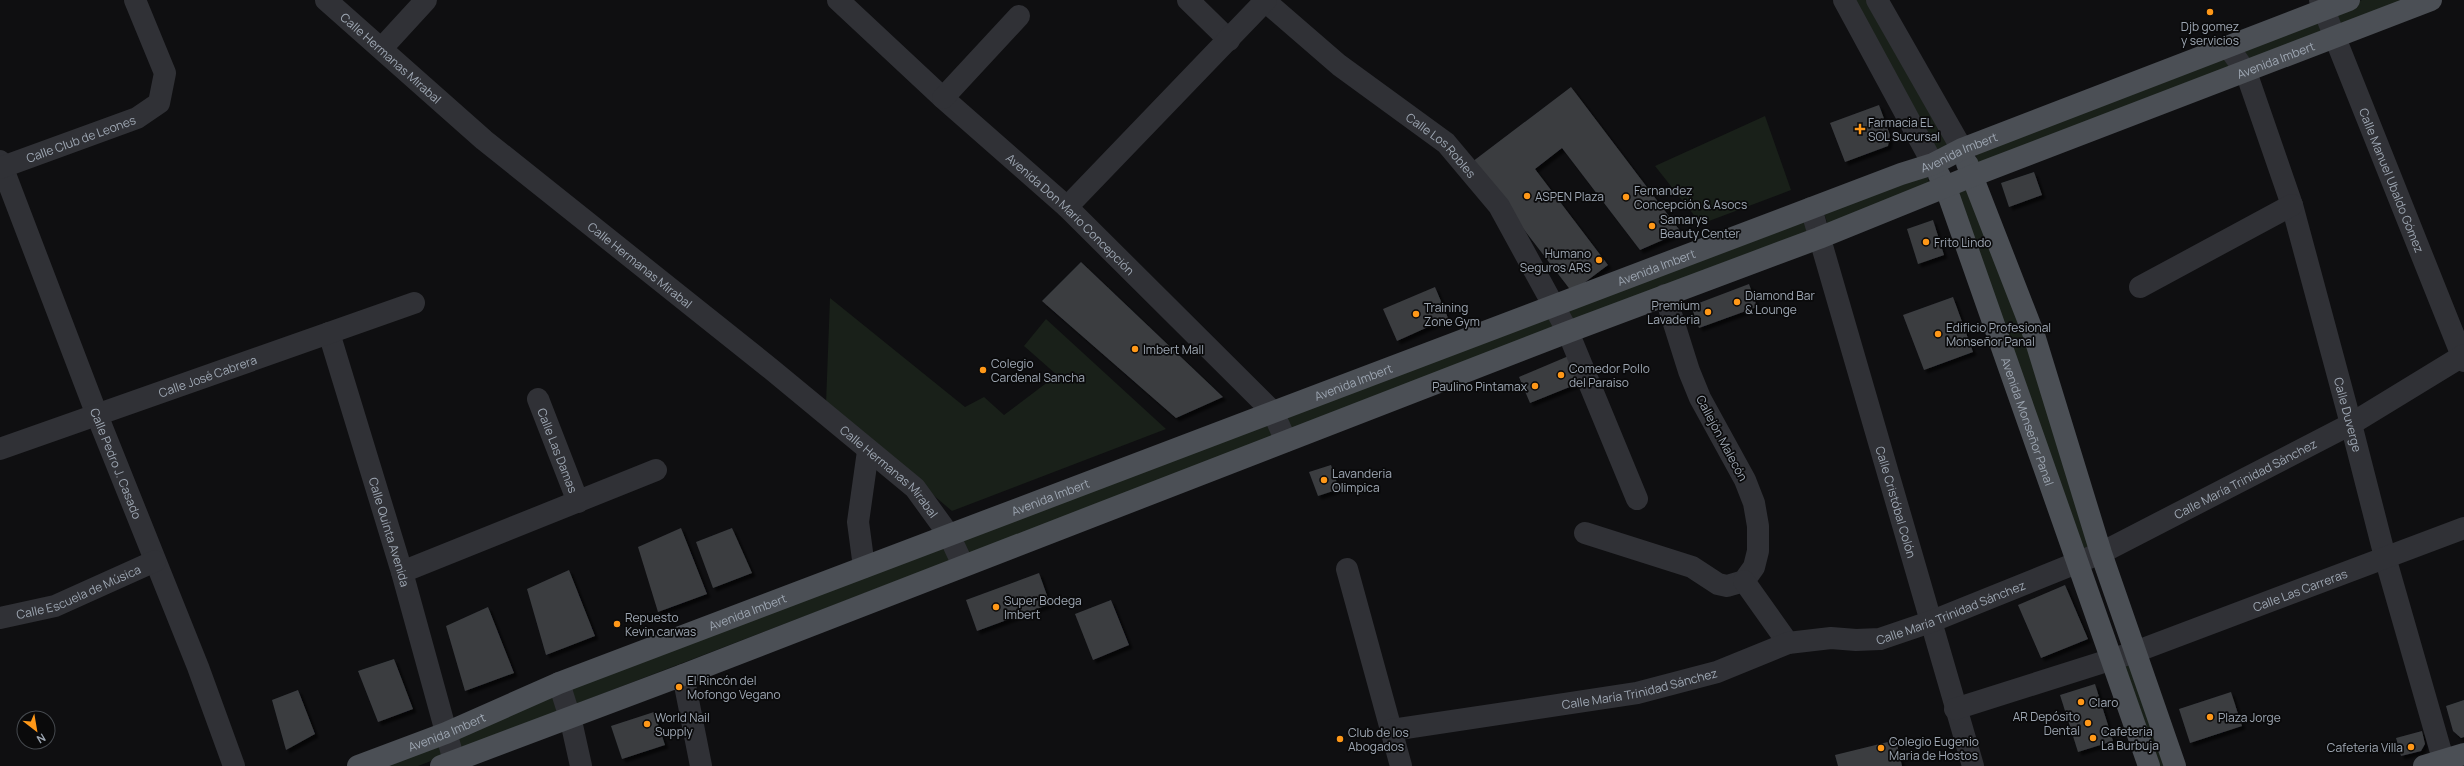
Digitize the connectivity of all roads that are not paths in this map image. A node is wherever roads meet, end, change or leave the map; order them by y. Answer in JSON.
{"nodes":[{"id":1,"x":135,"y":0,"type":"edge"},
{"id":2,"x":326,"y":0,"type":"edge"},
{"id":3,"x":426,"y":0,"type":"edge"},
{"id":4,"x":838,"y":0,"type":"edge"},
{"id":5,"x":1188,"y":0,"type":"edge"},
{"id":6,"x":1265,"y":0,"type":"edge"},
{"id":7,"x":1844,"y":0,"type":"edge"},
{"id":8,"x":1877,"y":0,"type":"edge"},
{"id":9,"x":2349,"y":0,"type":"edge"},
{"id":10,"x":2431,"y":0,"type":"edge"},
{"id":11,"x":2322,"y":5,"type":"edge"},
{"id":12,"x":1019,"y":16,"type":"dead end"},
{"id":13,"x":2335,"y":38,"type":"junction"},
{"id":14,"x":1229,"y":40,"type":"junction"},
{"id":15,"x":382,"y":48,"type":"junction"},
{"id":16,"x":2229,"y":48,"type":"junction"},
{"id":17,"x":2246,"y":72,"type":"junction"},
{"id":18,"x":943,"y":98,"type":"junction"},
{"id":19,"x":1962,"y":149,"type":"junction"},
{"id":20,"x":1933,"y":164,"type":"junction"},
{"id":21,"x":1,"y":166,"type":"edge"},
{"id":22,"x":1972,"y":176,"type":"junction"},
{"id":23,"x":1946,"y":188,"type":"junction"},
{"id":24,"x":2292,"y":205,"type":"junction"},
{"id":25,"x":1067,"y":207,"type":"junction"},
{"id":26,"x":1811,"y":208,"type":"junction"},
{"id":27,"x":1819,"y":238,"type":"junction"},
{"id":28,"x":2140,"y":287,"type":"dead end"},
{"id":29,"x":1665,"y":295,"type":"junction"},
{"id":30,"x":414,"y":303,"type":"dead end"},
{"id":31,"x":1555,"y":306,"type":"junction"},
{"id":32,"x":1568,"y":332,"type":"junction"},
{"id":33,"x":329,"y":333,"type":"junction"},
{"id":34,"x":2463,"y":357,"type":"edge"},
{"id":35,"x":538,"y":399,"type":"dead end"},
{"id":36,"x":1273,"y":412,"type":"junction"},
{"id":37,"x":97,"y":415,"type":"junction"},
{"id":38,"x":2351,"y":424,"type":"junction"},
{"id":39,"x":1286,"y":442,"type":"junction"},
{"id":40,"x":0,"y":449,"type":"edge"},
{"id":41,"x":868,"y":451,"type":"junction"},
{"id":42,"x":656,"y":470,"type":"dead end"},
{"id":43,"x":1637,"y":499,"type":"dead end"},
{"id":44,"x":578,"y":502,"type":"junction"},
{"id":45,"x":2464,"y":528,"type":"edge"},
{"id":46,"x":1585,"y":533,"type":"dead end"},
{"id":47,"x":949,"y":535,"type":"junction"},
{"id":48,"x":2101,"y":553,"type":"junction"},
{"id":49,"x":2385,"y":557,"type":"junction"},
{"id":50,"x":155,"y":561,"type":"junction"},
{"id":51,"x":2076,"y":564,"type":"junction"},
{"id":52,"x":963,"y":565,"type":"junction"},
{"id":53,"x":864,"y":567,"type":"junction"},
{"id":54,"x":1347,"y":569,"type":"dead end"},
{"id":55,"x":402,"y":572,"type":"junction"},
{"id":56,"x":1744,"y":581,"type":"junction"},
{"id":57,"x":0,"y":618,"type":"edge"},
{"id":58,"x":1930,"y":622,"type":"junction"},
{"id":59,"x":1788,"y":643,"type":"junction"},
{"id":60,"x":2135,"y":652,"type":"junction"},
{"id":61,"x":2110,"y":659,"type":"junction"},
{"id":62,"x":683,"y":675,"type":"junction"},
{"id":63,"x":559,"y":683,"type":"junction"},
{"id":64,"x":1956,"y":709,"type":"junction"},
{"id":65,"x":570,"y":716,"type":"junction"},
{"id":66,"x":1392,"y":730,"type":"junction"},
{"id":67,"x":446,"y":733,"type":"junction"},
{"id":68,"x":2464,"y":754,"type":"edge"},
{"id":69,"x":447,"y":763,"type":"edge"},
{"id":70,"x":2438,"y":764,"type":"edge"},
{"id":71,"x":234,"y":766,"type":"edge"},
{"id":72,"x":358,"y":766,"type":"edge"},
{"id":73,"x":581,"y":766,"type":"edge"},
{"id":74,"x":701,"y":766,"type":"edge"},
{"id":75,"x":1401,"y":766,"type":"edge"},
{"id":76,"x":1973,"y":766,"type":"edge"},
{"id":77,"x":2149,"y":766,"type":"edge"},
{"id":78,"x":2175,"y":766,"type":"edge"}],
"edges":[{"from":1,"to":21,"type":"street","name":"Calle Club de Leones"},
{"from":2,"to":15,"type":"street","name":"Calle Hermanas Mirabal"},
{"from":3,"to":15,"type":"street"},
{"from":4,"to":18,"type":"street","name":"Avenida Don Mario Concepción"},
{"from":5,"to":14,"type":"street"},
{"from":6,"to":14,"type":"street"},
{"from":6,"to":31,"type":"street","name":"Calle Los Robles"},
{"from":7,"to":20,"type":"street","name":"Avenida Monseñor Panal"},
{"from":8,"to":19,"type":"street"},
{"from":9,"to":11,"type":"main road","name":"Avenida Imbert"},
{"from":10,"to":13,"type":"main road","name":"Avenida Imbert"},
{"from":11,"to":13,"type":"street","name":"Calle Manuel Ubaldo Gómez"},
{"from":11,"to":16,"type":"main road","name":"Avenida Imbert"},
{"from":12,"to":18,"type":"street"},
{"from":13,"to":17,"type":"main road","name":"Avenida Imbert"},
{"from":13,"to":34,"type":"street","name":"Calle Manuel Ubaldo Gómez"},
{"from":14,"to":25,"type":"street"},
{"from":15,"to":41,"type":"street","name":"Calle Hermanas Mirabal"},
{"from":16,"to":17,"type":"street","name":"Calle Duverge"},
{"from":16,"to":19,"type":"main road","name":"Avenida Imbert"},
{"from":17,"to":22,"type":"main road","name":"Avenida Imbert"},
{"from":17,"to":24,"type":"street","name":"Calle Duverge"},
{"from":18,"to":25,"type":"street","name":"Avenida Don Mario Concepción"},
{"from":19,"to":20,"type":"main road","name":"Avenida Imbert"},
{"from":19,"to":22,"type":"main road"},
{"from":20,"to":23,"type":"main road","name":"Avenida Monseñor Panal"},
{"from":20,"to":26,"type":"main road","name":"Avenida Imbert"},
{"from":21,"to":37,"type":"street","name":"Calle Pedro J. Casado"},
{"from":22,"to":23,"type":"main road","name":"Avenida Imbert"},
{"from":22,"to":48,"type":"main road"},
{"from":23,"to":27,"type":"main road","name":"Avenida Imbert"},
{"from":23,"to":51,"type":"main road","name":"Avenida Monseñor Panal"},
{"from":24,"to":28,"type":"street"},
{"from":24,"to":38,"type":"street","name":"Calle Duverge"},
{"from":25,"to":36,"type":"street","name":"Avenida Don Mario Concepción"},
{"from":26,"to":27,"type":"street","name":"Calle Cristóbal Colón"},
{"from":26,"to":31,"type":"main road","name":"Avenida Imbert"},
{"from":27,"to":29,"type":"main road","name":"Avenida Imbert"},
{"from":27,"to":58,"type":"street","name":"Calle Cristóbal Colón"},
{"from":29,"to":32,"type":"main road","name":"Avenida Imbert"},
{"from":29,"to":56,"type":"street","name":"Callejón Malecón"},
{"from":30,"to":33,"type":"street","name":"Calle José Cabrera"},
{"from":31,"to":32,"type":"street","name":"Calle Los Robles"},
{"from":31,"to":36,"type":"main road","name":"Avenida Imbert"},
{"from":32,"to":39,"type":"main road","name":"Avenida Imbert"},
{"from":32,"to":43,"type":"street","name":"Calle Los Robles"},
{"from":33,"to":37,"type":"street","name":"Calle José Cabrera"},
{"from":33,"to":55,"type":"street","name":"Calle Quinta Avenida"},
{"from":34,"to":38,"type":"street","name":"Calle María Trinidad Sánchez"},
{"from":35,"to":44,"type":"street","name":"Calle Las Damas"},
{"from":36,"to":39,"type":"street","name":"Avenida Don Mario Concepción"},
{"from":36,"to":47,"type":"main road","name":"Avenida Imbert"},
{"from":37,"to":40,"type":"street","name":"Calle José Cabrera"},
{"from":37,"to":50,"type":"street","name":"Calle Pedro J. Casado"},
{"from":38,"to":48,"type":"street","name":"Calle María Trinidad Sánchez"},
{"from":38,"to":49,"type":"street","name":"Calle Duverge"},
{"from":39,"to":52,"type":"main road","name":"Avenida Imbert"},
{"from":41,"to":47,"type":"street","name":"Calle Hermanas Mirabal"},
{"from":41,"to":53,"type":"street"},
{"from":42,"to":44,"type":"street"},
{"from":44,"to":55,"type":"street"},
{"from":45,"to":49,"type":"street","name":"Calle Las Carreras"},
{"from":46,"to":56,"type":"street"},
{"from":47,"to":52,"type":"street","name":"Calle Hermanas Mirabal"},
{"from":47,"to":53,"type":"main road","name":"Avenida Imbert"},
{"from":48,"to":51,"type":"street","name":"Calle María Trinidad Sánchez"},
{"from":48,"to":60,"type":"main road"},
{"from":49,"to":60,"type":"street","name":"Calle Las Carreras"},
{"from":49,"to":70,"type":"street","name":"Calle Duverge"},
{"from":50,"to":57,"type":"street","name":"Calle Escuela de Música"},
{"from":50,"to":71,"type":"street","name":"Calle Pedro J. Casado"},
{"from":51,"to":58,"type":"street","name":"Calle María Trinidad Sánchez"},
{"from":51,"to":61,"type":"main road","name":"Avenida Monseñor Panal"},
{"from":52,"to":62,"type":"main road","name":"Avenida Imbert"},
{"from":53,"to":63,"type":"main road","name":"Avenida Imbert"},
{"from":54,"to":66,"type":"street"},
{"from":55,"to":67,"type":"street","name":"Calle Quinta Avenida"},
{"from":56,"to":59,"type":"street"},
{"from":58,"to":59,"type":"street","name":"Calle María Trinidad Sánchez"},
{"from":58,"to":64,"type":"street","name":"Calle Cristóbal Colón"},
{"from":59,"to":66,"type":"street","name":"Calle María Trinidad Sánchez"},
{"from":60,"to":61,"type":"street","name":"Calle Las Carreras"},
{"from":60,"to":78,"type":"main road"},
{"from":61,"to":64,"type":"street","name":"Calle Las Carreras"},
{"from":61,"to":77,"type":"main road","name":"Avenida Monseñor Panal"},
{"from":62,"to":65,"type":"main road","name":"Avenida Imbert"},
{"from":62,"to":74,"type":"street"},
{"from":63,"to":65,"type":"street"},
{"from":63,"to":67,"type":"main road","name":"Avenida Imbert"},
{"from":64,"to":76,"type":"street","name":"Calle Cristóbal Colón"},
{"from":65,"to":69,"type":"main road","name":"Avenida Imbert"},
{"from":65,"to":73,"type":"street"},
{"from":66,"to":75,"type":"street"},
{"from":67,"to":69,"type":"street","name":"Calle Quinta Avenida"},
{"from":67,"to":72,"type":"main road","name":"Avenida Imbert"},
{"from":68,"to":70,"type":"main road"}]}
